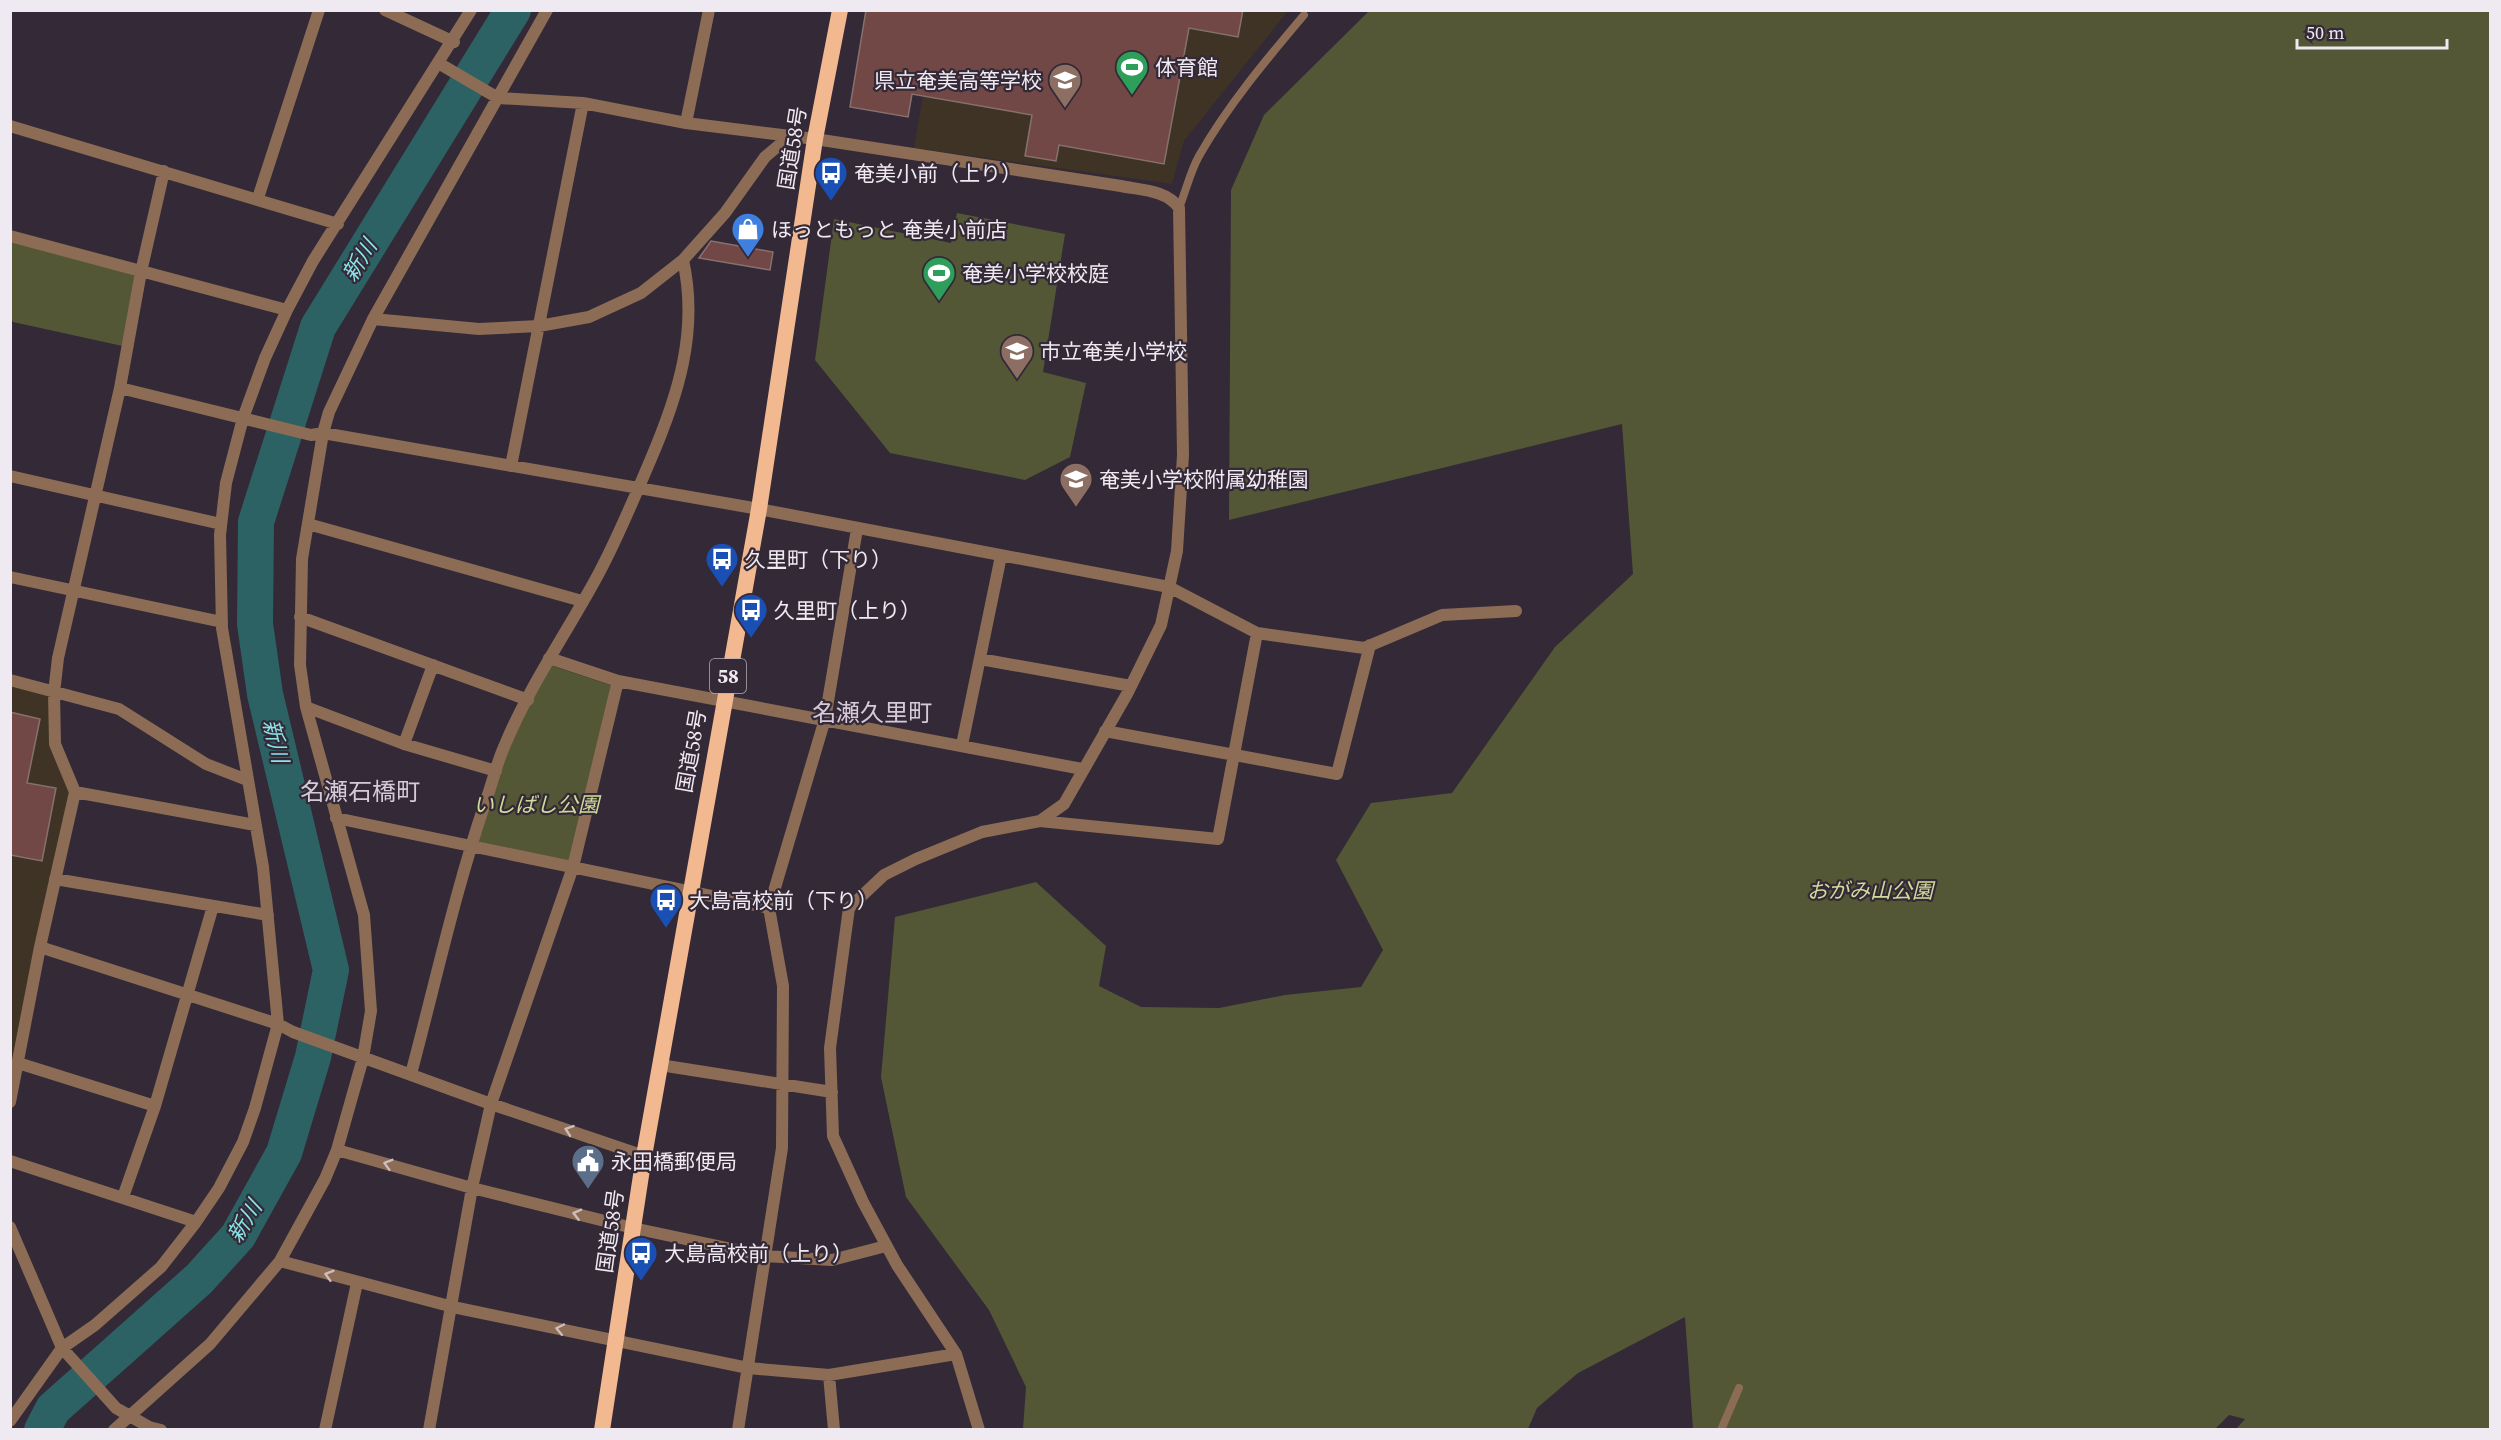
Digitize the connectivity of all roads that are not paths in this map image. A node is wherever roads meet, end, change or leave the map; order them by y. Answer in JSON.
{"nodes":[{"id":1,"x":320,"y":10,"type":"edge"},
{"id":2,"x":385,"y":10,"type":"edge"},
{"id":3,"x":471,"y":10,"type":"edge"},
{"id":4,"x":547,"y":10,"type":"edge"},
{"id":5,"x":709,"y":10,"type":"edge"},
{"id":6,"x":840,"y":10,"type":"edge"},
{"id":7,"x":1304,"y":15,"type":"dead end"},
{"id":8,"x":454,"y":42,"type":"junction"},
{"id":9,"x":440,"y":64,"type":"junction"},
{"id":10,"x":498,"y":98,"type":"junction"},
{"id":11,"x":583,"y":104,"type":"junction"},
{"id":12,"x":686,"y":123,"type":"junction"},
{"id":13,"x":10,"y":126,"type":"edge"},
{"id":14,"x":790,"y":136,"type":"junction"},
{"id":15,"x":815,"y":139,"type":"junction"},
{"id":16,"x":164,"y":171,"type":"junction"},
{"id":17,"x":258,"y":198,"type":"junction"},
{"id":18,"x":1179,"y":208,"type":"junction"},
{"id":19,"x":338,"y":224,"type":"junction"},
{"id":20,"x":10,"y":236,"type":"edge"},
{"id":21,"x":682,"y":260,"type":"junction"},
{"id":22,"x":141,"y":272,"type":"junction"},
{"id":23,"x":287,"y":310,"type":"junction"},
{"id":24,"x":373,"y":319,"type":"junction"},
{"id":25,"x":539,"y":326,"type":"junction"},
{"id":26,"x":120,"y":387,"type":"junction"},
{"id":27,"x":249,"y":419,"type":"junction"},
{"id":28,"x":317,"y":434,"type":"junction"},
{"id":29,"x":511,"y":466,"type":"junction"},
{"id":30,"x":10,"y":476,"type":"edge"},
{"id":31,"x":638,"y":489,"type":"junction"},
{"id":32,"x":93,"y":496,"type":"junction"},
{"id":33,"x":759,"y":509,"type":"junction"},
{"id":34,"x":221,"y":524,"type":"junction"},
{"id":35,"x":308,"y":524,"type":"junction"},
{"id":36,"x":857,"y":529,"type":"junction"},
{"id":37,"x":1001,"y":556,"type":"junction"},
{"id":38,"x":10,"y":577,"type":"edge"},
{"id":39,"x":1169,"y":587,"type":"junction"},
{"id":40,"x":73,"y":591,"type":"junction"},
{"id":41,"x":582,"y":601,"type":"junction"},
{"id":42,"x":1516,"y":611,"type":"dead end"},
{"id":43,"x":300,"y":617,"type":"junction"},
{"id":44,"x":222,"y":622,"type":"junction"},
{"id":45,"x":1257,"y":633,"type":"junction"},
{"id":46,"x":1370,"y":645,"type":"junction"},
{"id":47,"x":549,"y":658,"type":"junction"},
{"id":48,"x":980,"y":659,"type":"junction"},
{"id":49,"x":433,"y":665,"type":"junction"},
{"id":50,"x":10,"y":680,"type":"edge"},
{"id":51,"x":618,"y":681,"type":"junction"},
{"id":52,"x":1131,"y":686,"type":"junction"},
{"id":53,"x":54,"y":693,"type":"junction"},
{"id":54,"x":528,"y":700,"type":"junction"},
{"id":55,"x":723,"y":700,"type":"junction"},
{"id":56,"x":306,"y":707,"type":"junction"},
{"id":57,"x":825,"y":719,"type":"junction"},
{"id":58,"x":1105,"y":731,"type":"junction"},
{"id":59,"x":404,"y":744,"type":"junction"},
{"id":60,"x":962,"y":746,"type":"junction"},
{"id":61,"x":1235,"y":753,"type":"junction"},
{"id":62,"x":1082,"y":769,"type":"junction"},
{"id":63,"x":496,"y":771,"type":"junction"},
{"id":64,"x":247,"y":780,"type":"junction"},
{"id":65,"x":75,"y":792,"type":"junction"},
{"id":66,"x":336,"y":818,"type":"junction"},
{"id":67,"x":1040,"y":821,"type":"junction"},
{"id":68,"x":255,"y":825,"type":"junction"},
{"id":69,"x":471,"y":846,"type":"junction"},
{"id":70,"x":573,"y":867,"type":"junction"},
{"id":71,"x":55,"y":879,"type":"junction"},
{"id":72,"x":690,"y":891,"type":"junction"},
{"id":73,"x":213,"y":906,"type":"junction"},
{"id":74,"x":769,"y":908,"type":"junction"},
{"id":75,"x":268,"y":915,"type":"junction"},
{"id":76,"x":40,"y":947,"type":"junction"},
{"id":77,"x":189,"y":995,"type":"junction"},
{"id":78,"x":278,"y":1024,"type":"junction"},
{"id":79,"x":363,"y":1058,"type":"junction"},
{"id":80,"x":18,"y":1063,"type":"junction"},
{"id":81,"x":660,"y":1065,"type":"junction"},
{"id":82,"x":411,"y":1074,"type":"junction"},
{"id":83,"x":13,"y":1081,"type":"edge"},
{"id":84,"x":782,"y":1084,"type":"junction"},
{"id":85,"x":832,"y":1092,"type":"junction"},
{"id":86,"x":10,"y":1102,"type":"edge"},
{"id":87,"x":491,"y":1104,"type":"junction"},
{"id":88,"x":155,"y":1106,"type":"junction"},
{"id":89,"x":337,"y":1150,"type":"junction"},
{"id":90,"x":644,"y":1156,"type":"junction"},
{"id":91,"x":10,"y":1161,"type":"edge"},
{"id":92,"x":472,"y":1188,"type":"junction"},
{"id":93,"x":123,"y":1197,"type":"junction"},
{"id":94,"x":196,"y":1222,"type":"junction"},
{"id":95,"x":10,"y":1227,"type":"edge"},
{"id":96,"x":633,"y":1228,"type":"junction"},
{"id":97,"x":886,"y":1246,"type":"junction"},
{"id":98,"x":765,"y":1256,"type":"junction"},
{"id":99,"x":280,"y":1261,"type":"junction"},
{"id":100,"x":357,"y":1282,"type":"junction"},
{"id":101,"x":453,"y":1307,"type":"junction"},
{"id":102,"x":617,"y":1341,"type":"junction"},
{"id":103,"x":66,"y":1352,"type":"junction"},
{"id":104,"x":956,"y":1354,"type":"junction"},
{"id":105,"x":748,"y":1368,"type":"junction"},
{"id":106,"x":829,"y":1375,"type":"junction"},
{"id":107,"x":1739,"y":1388,"type":"dead end"},
{"id":108,"x":127,"y":1416,"type":"junction"},
{"id":109,"x":10,"y":1420,"type":"edge"},
{"id":110,"x":114,"y":1430,"type":"edge"},
{"id":111,"x":161,"y":1430,"type":"edge"},
{"id":112,"x":325,"y":1430,"type":"edge"},
{"id":113,"x":429,"y":1430,"type":"edge"},
{"id":114,"x":602,"y":1430,"type":"edge"},
{"id":115,"x":738,"y":1430,"type":"edge"},
{"id":116,"x":834,"y":1430,"type":"edge"},
{"id":117,"x":979,"y":1430,"type":"edge"},
{"id":118,"x":1721,"y":1430,"type":"edge"}],
"edges":[{"from":1,"to":17,"type":"street"},
{"from":2,"to":8,"type":"street"},
{"from":3,"to":8,"type":"street"},
{"from":4,"to":10,"type":"street"},
{"from":5,"to":12,"type":"street"},
{"from":6,"to":15,"type":"highway","name":"国道58号","number":"58"},
{"from":7,"to":18,"type":"lane"},
{"from":8,"to":9,"type":"street"},
{"from":9,"to":10,"type":"street"},
{"from":9,"to":19,"type":"street"},
{"from":10,"to":11,"type":"street"},
{"from":10,"to":24,"type":"street"},
{"from":11,"to":12,"type":"street"},
{"from":11,"to":25,"type":"street"},
{"from":12,"to":14,"type":"street"},
{"from":13,"to":16,"type":"street"},
{"from":14,"to":15,"type":"street"},
{"from":14,"to":21,"type":"street"},
{"from":15,"to":18,"type":"street"},
{"from":15,"to":33,"type":"highway","name":"国道58号","number":"58"},
{"from":16,"to":17,"type":"street"},
{"from":16,"to":22,"type":"street"},
{"from":17,"to":19,"type":"street"},
{"from":18,"to":39,"type":"street"},
{"from":19,"to":23,"type":"street"},
{"from":20,"to":22,"type":"street"},
{"from":21,"to":25,"type":"street"},
{"from":21,"to":31,"type":"street"},
{"from":22,"to":23,"type":"street"},
{"from":22,"to":26,"type":"street"},
{"from":23,"to":27,"type":"street"},
{"from":24,"to":25,"type":"street"},
{"from":24,"to":28,"type":"street"},
{"from":25,"to":29,"type":"street"},
{"from":26,"to":27,"type":"street"},
{"from":26,"to":32,"type":"street"},
{"from":27,"to":28,"type":"street"},
{"from":27,"to":34,"type":"street"},
{"from":28,"to":29,"type":"street"},
{"from":28,"to":35,"type":"street"},
{"from":29,"to":31,"type":"street"},
{"from":30,"to":32,"type":"street"},
{"from":31,"to":33,"type":"street"},
{"from":31,"to":41,"type":"street"},
{"from":32,"to":34,"type":"street"},
{"from":32,"to":40,"type":"street"},
{"from":33,"to":36,"type":"street"},
{"from":33,"to":55,"type":"highway","name":"国道58号","number":"58"},
{"from":34,"to":44,"type":"street"},
{"from":35,"to":41,"type":"street"},
{"from":35,"to":43,"type":"street"},
{"from":36,"to":37,"type":"street"},
{"from":36,"to":57,"type":"street"},
{"from":37,"to":39,"type":"street"},
{"from":37,"to":48,"type":"street"},
{"from":38,"to":40,"type":"street"},
{"from":39,"to":45,"type":"street"},
{"from":39,"to":52,"type":"street"},
{"from":40,"to":44,"type":"street"},
{"from":40,"to":53,"type":"street"},
{"from":41,"to":47,"type":"street"},
{"from":42,"to":46,"type":"street"},
{"from":43,"to":49,"type":"street"},
{"from":43,"to":56,"type":"street"},
{"from":44,"to":64,"type":"street"},
{"from":45,"to":46,"type":"street"},
{"from":45,"to":61,"type":"street"},
{"from":46,"to":61,"type":"street"},
{"from":47,"to":51,"type":"street"},
{"from":47,"to":54,"type":"street"},
{"from":48,"to":52,"type":"street"},
{"from":48,"to":60,"type":"street"},
{"from":49,"to":54,"type":"street"},
{"from":49,"to":59,"type":"street"},
{"from":50,"to":53,"type":"street"},
{"from":51,"to":55,"type":"street"},
{"from":51,"to":70,"type":"street"},
{"from":52,"to":58,"type":"street"},
{"from":53,"to":64,"type":"street"},
{"from":53,"to":65,"type":"street"},
{"from":54,"to":63,"type":"street"},
{"from":55,"to":57,"type":"street"},
{"from":55,"to":72,"type":"highway","name":"国道58号","number":"58"},
{"from":56,"to":59,"type":"street"},
{"from":56,"to":66,"type":"street"},
{"from":57,"to":60,"type":"street"},
{"from":57,"to":74,"type":"street"},
{"from":58,"to":61,"type":"street"},
{"from":58,"to":62,"type":"street"},
{"from":59,"to":63,"type":"street"},
{"from":60,"to":62,"type":"street"},
{"from":61,"to":67,"type":"street"},
{"from":62,"to":67,"type":"street"},
{"from":63,"to":69,"type":"street"},
{"from":64,"to":68,"type":"street"},
{"from":65,"to":68,"type":"street"},
{"from":65,"to":71,"type":"street"},
{"from":66,"to":69,"type":"street"},
{"from":66,"to":79,"type":"street"},
{"from":67,"to":85,"type":"street"},
{"from":68,"to":75,"type":"street"},
{"from":69,"to":70,"type":"street"},
{"from":69,"to":82,"type":"street"},
{"from":70,"to":72,"type":"street"},
{"from":70,"to":87,"type":"street"},
{"from":71,"to":73,"type":"street"},
{"from":71,"to":76,"type":"street"},
{"from":72,"to":74,"type":"street"},
{"from":72,"to":81,"type":"highway","name":"国道58号","number":"58"},
{"from":73,"to":75,"type":"street"},
{"from":73,"to":77,"type":"street"},
{"from":74,"to":84,"type":"street"},
{"from":75,"to":78,"type":"street"},
{"from":76,"to":77,"type":"street"},
{"from":76,"to":80,"type":"street"},
{"from":77,"to":78,"type":"street"},
{"from":77,"to":88,"type":"street"},
{"from":78,"to":79,"type":"street"},
{"from":78,"to":94,"type":"street"},
{"from":79,"to":82,"type":"street"},
{"from":79,"to":89,"type":"street"},
{"from":80,"to":83,"type":"street"},
{"from":80,"to":88,"type":"street"},
{"from":81,"to":84,"type":"street"},
{"from":81,"to":90,"type":"highway","name":"国道58号","number":"58"},
{"from":82,"to":87,"type":"street"},
{"from":83,"to":86,"type":"street"},
{"from":84,"to":85,"type":"street"},
{"from":84,"to":98,"type":"street"},
{"from":85,"to":97,"type":"street"},
{"from":90,"to":87,"type":"street","one_way":true},
{"from":87,"to":92,"type":"street"},
{"from":88,"to":93,"type":"street"},
{"from":92,"to":89,"type":"street","one_way":true},
{"from":89,"to":99,"type":"street"},
{"from":90,"to":96,"type":"highway","name":"国道58号","number":"58"},
{"from":91,"to":93,"type":"street"},
{"from":96,"to":92,"type":"street","one_way":true},
{"from":92,"to":101,"type":"street"},
{"from":93,"to":94,"type":"street"},
{"from":94,"to":103,"type":"street"},
{"from":95,"to":103,"type":"street"},
{"from":96,"to":98,"type":"street"},
{"from":96,"to":102,"type":"highway","name":"国道58号","number":"58"},
{"from":97,"to":98,"type":"street"},
{"from":97,"to":104,"type":"street"},
{"from":98,"to":105,"type":"street"},
{"from":100,"to":99,"type":"street","one_way":true},
{"from":99,"to":108,"type":"street"},
{"from":100,"to":101,"type":"street"},
{"from":100,"to":112,"type":"street"},
{"from":102,"to":101,"type":"street","one_way":true},
{"from":101,"to":113,"type":"street"},
{"from":102,"to":105,"type":"street"},
{"from":102,"to":114,"type":"highway","name":"国道58号","number":"58"},
{"from":103,"to":108,"type":"street"},
{"from":103,"to":109,"type":"street"},
{"from":104,"to":106,"type":"street"},
{"from":104,"to":117,"type":"street"},
{"from":105,"to":106,"type":"street"},
{"from":105,"to":115,"type":"street"},
{"from":106,"to":116,"type":"street"},
{"from":107,"to":118,"type":"lane"},
{"from":108,"to":110,"type":"street"},
{"from":108,"to":111,"type":"street"}]}
